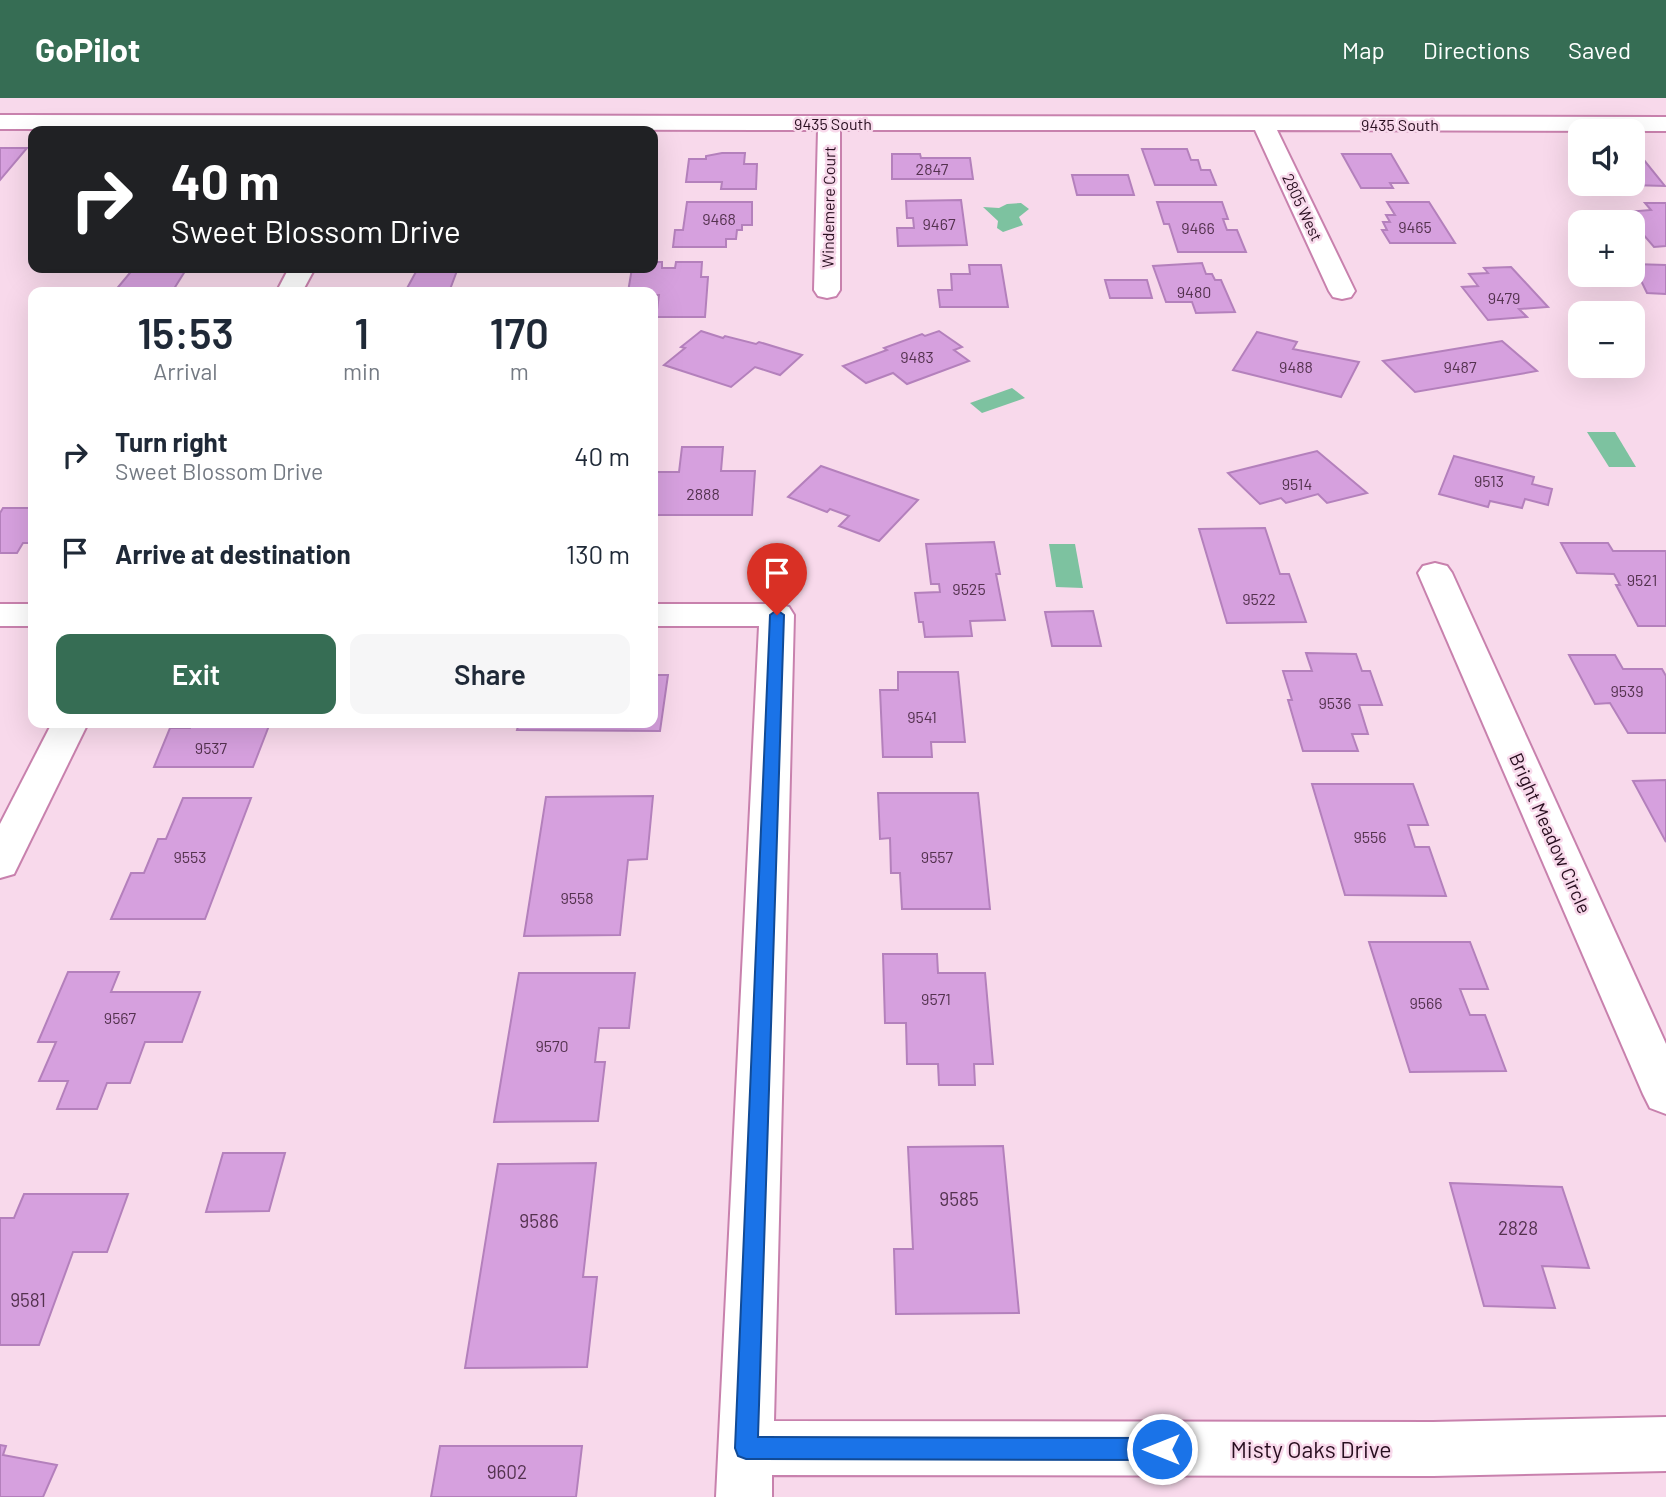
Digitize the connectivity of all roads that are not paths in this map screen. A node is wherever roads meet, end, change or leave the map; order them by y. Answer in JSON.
{"nodes":[{"id":1,"x":0,"y":122,"type":"edge"},
{"id":2,"x":829,"y":123,"type":"junction"},
{"id":3,"x":1263,"y":123,"type":"junction"},
{"id":4,"x":1666,"y":124,"type":"edge"},
{"id":5,"x":298,"y":126,"type":"edge"},
{"id":6,"x":487,"y":126,"type":"edge"},
{"id":7,"x":827,"y":290,"type":"dead end"},
{"id":8,"x":1342,"y":291,"type":"dead end"},
{"id":9,"x":1436,"y":573,"type":"dead end"},
{"id":10,"x":0,"y":615,"type":"edge"},
{"id":11,"x":28,"y":615,"type":"edge"},
{"id":12,"x":658,"y":615,"type":"edge"},
{"id":13,"x":68,"y":728,"type":"edge"},
{"id":14,"x":0,"y":863,"type":"edge"},
{"id":15,"x":1666,"y":1094,"type":"edge"},
{"id":16,"x":1666,"y":1444,"type":"edge"},
{"id":17,"x":745,"y":1472,"type":"edge"}],
"edges":[{"from":1,"to":5,"type":"street","name":"9435 South"},
{"from":2,"to":3,"type":"street","name":"9435 South"},
{"from":2,"to":6,"type":"street","name":"9435 South"},
{"from":2,"to":7,"type":"street","name":"Windemere Court"},
{"from":3,"to":4,"type":"street","name":"9435 South"},
{"from":3,"to":8,"type":"street","name":"2805 West"},
{"from":9,"to":15,"type":"street","name":"Bright Meadow Circle"},
{"from":10,"to":11,"type":"street"},
{"from":12,"to":17,"type":"street"},
{"from":13,"to":14,"type":"street"},
{"from":16,"to":17,"type":"street","name":"Misty Oaks Drive"}]}
